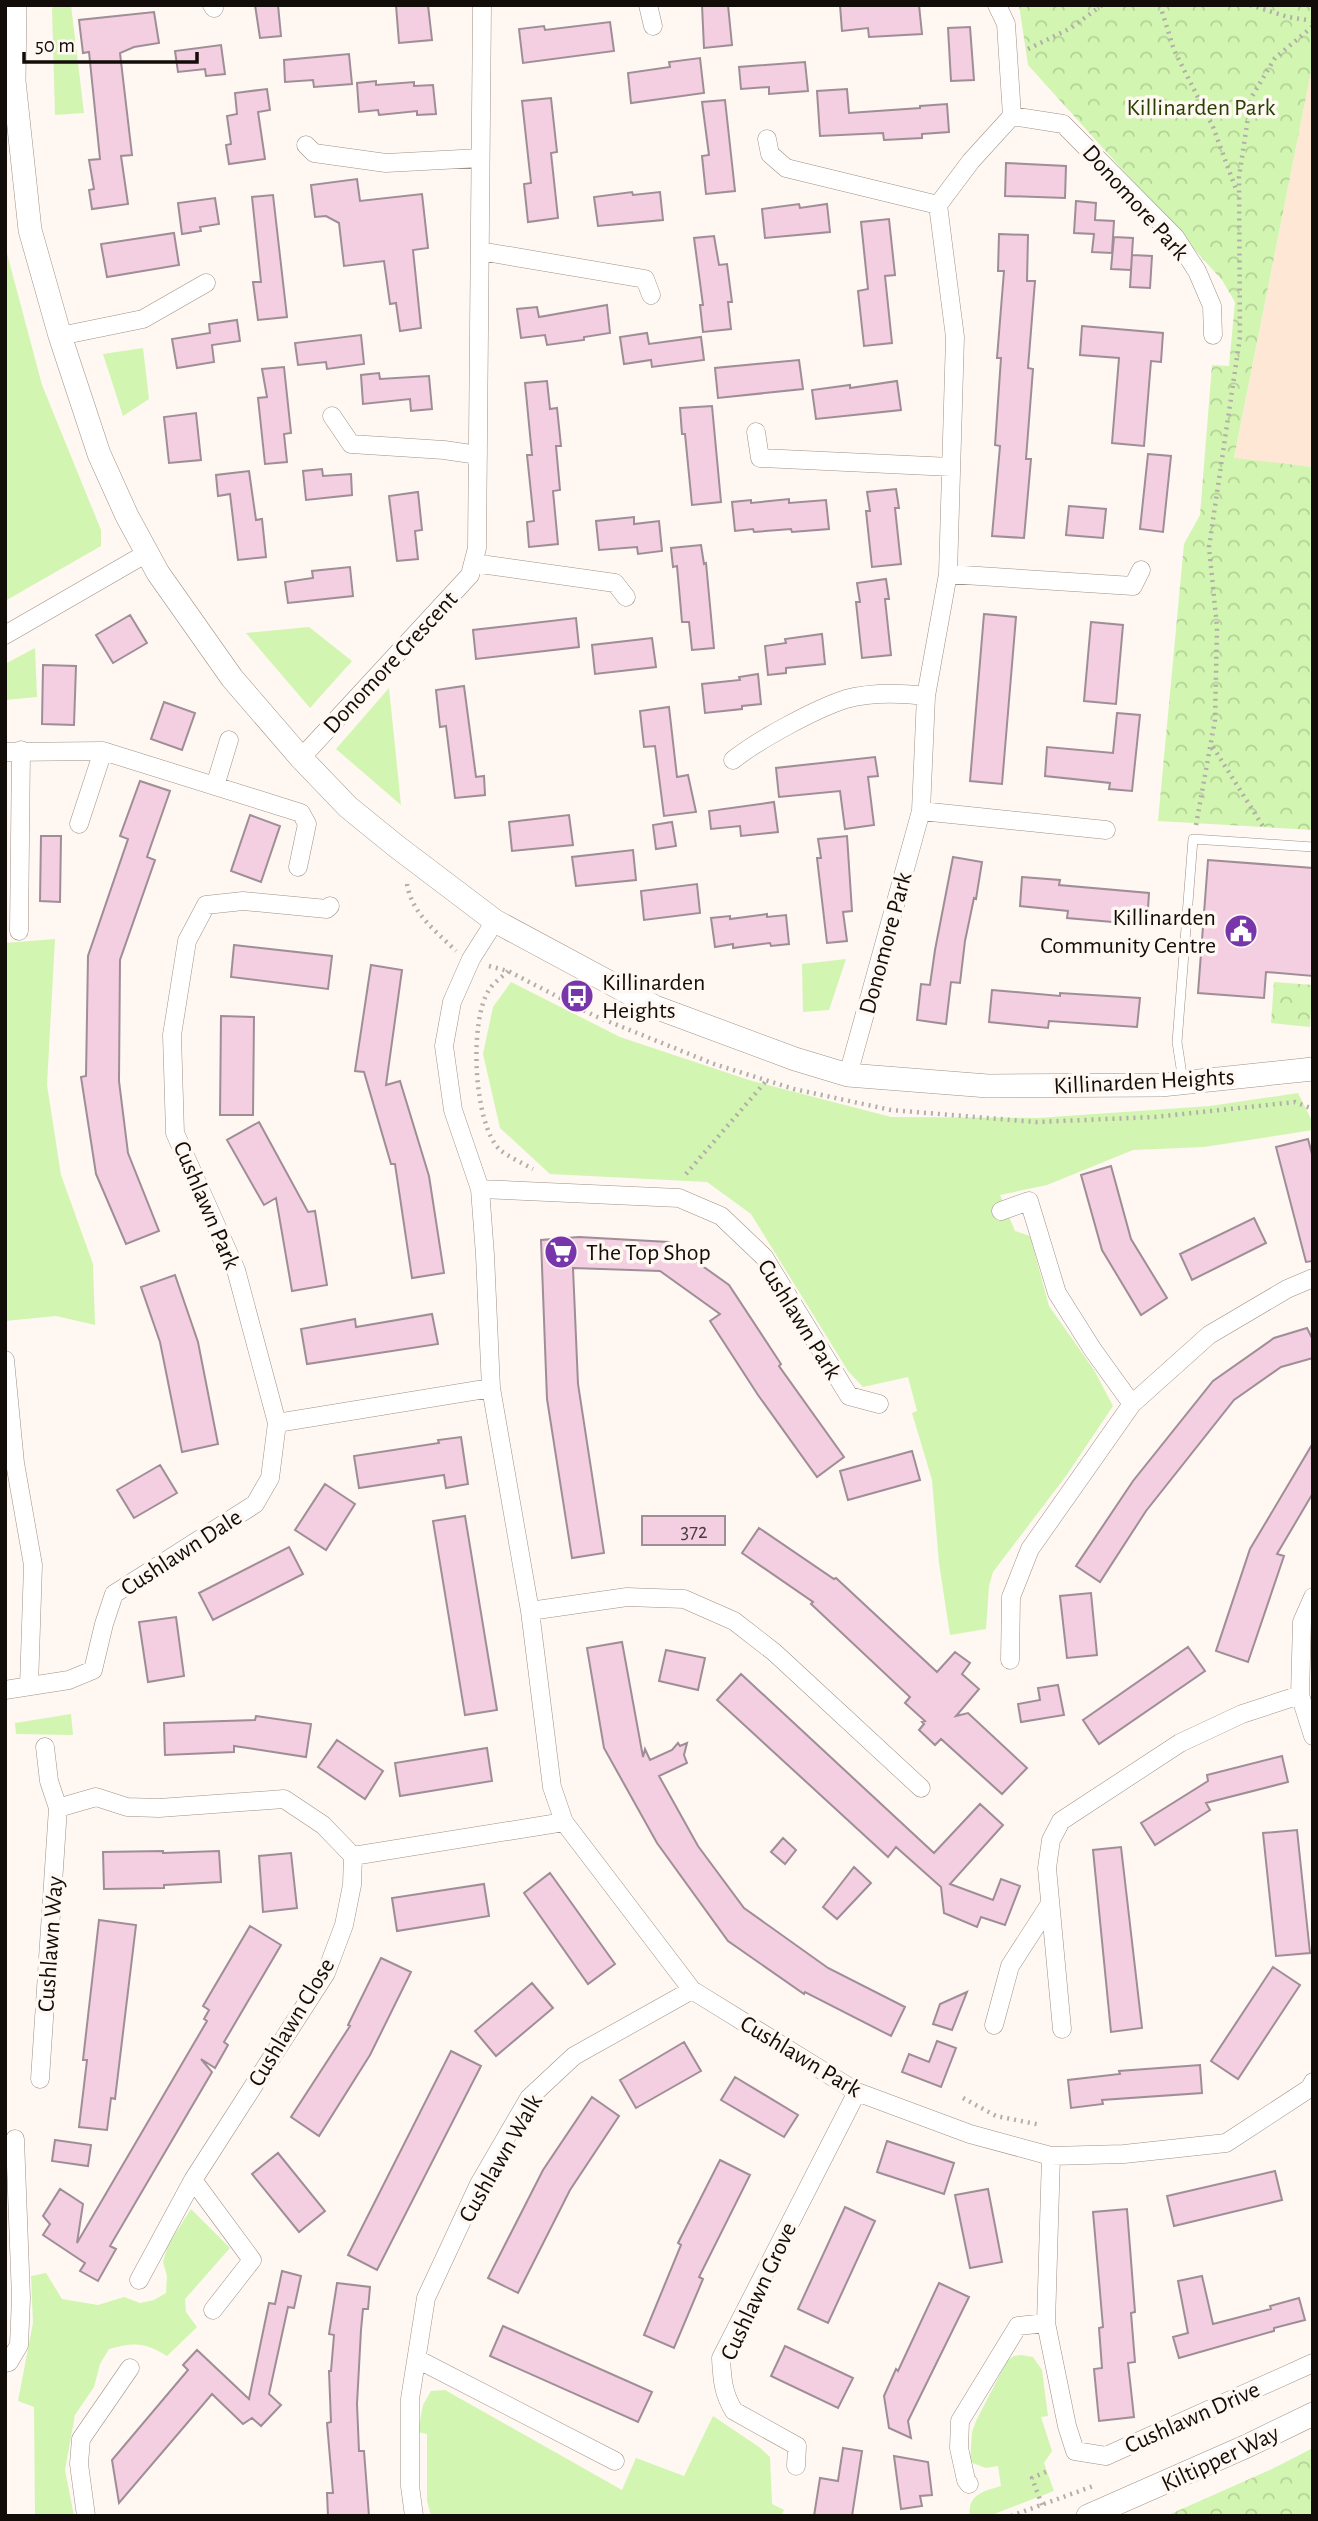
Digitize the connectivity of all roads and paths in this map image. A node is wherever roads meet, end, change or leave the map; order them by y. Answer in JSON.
{"nodes":[{"id":1,"x":15,"y":5,"type":"edge"},
{"id":2,"x":482,"y":5,"type":"edge"},
{"id":3,"x":648,"y":5,"type":"edge"},
{"id":4,"x":997,"y":5,"type":"edge"},
{"id":5,"x":1102,"y":5,"type":"edge"},
{"id":6,"x":1160,"y":5,"type":"edge"},
{"id":7,"x":1250,"y":5,"type":"edge"},
{"id":8,"x":1313,"y":23,"type":"edge"},
{"id":9,"x":653,"y":26,"type":"dead end"},
{"id":10,"x":1028,"y":49,"type":"dead end"},
{"id":11,"x":1012,"y":116,"type":"junction"},
{"id":12,"x":767,"y":139,"type":"dead end"},
{"id":13,"x":306,"y":145,"type":"dead end"},
{"id":14,"x":481,"y":158,"type":"junction"},
{"id":15,"x":1239,"y":197,"type":"junction"},
{"id":16,"x":938,"y":205,"type":"junction"},
{"id":17,"x":480,"y":251,"type":"junction"},
{"id":18,"x":206,"y":284,"type":"dead end"},
{"id":19,"x":651,"y":295,"type":"dead end"},
{"id":20,"x":1213,"y":335,"type":"dead end"},
{"id":21,"x":60,"y":336,"type":"junction"},
{"id":22,"x":332,"y":416,"type":"dead end"},
{"id":23,"x":756,"y":432,"type":"dead end"},
{"id":24,"x":478,"y":455,"type":"junction"},
{"id":25,"x":951,"y":467,"type":"junction"},
{"id":26,"x":147,"y":552,"type":"junction"},
{"id":27,"x":473,"y":562,"type":"junction"},
{"id":28,"x":1141,"y":570,"type":"dead end"},
{"id":29,"x":948,"y":574,"type":"junction"},
{"id":30,"x":626,"y":597,"type":"dead end"},
{"id":31,"x":5,"y":635,"type":"edge"},
{"id":32,"x":926,"y":696,"type":"junction"},
{"id":33,"x":229,"y":740,"type":"dead end"},
{"id":34,"x":1212,"y":746,"type":"junction"},
{"id":35,"x":13,"y":751,"type":"edge"},
{"id":36,"x":103,"y":751,"type":"junction"},
{"id":37,"x":300,"y":758,"type":"junction"},
{"id":38,"x":733,"y":760,"type":"dead end"},
{"id":39,"x":215,"y":786,"type":"junction"},
{"id":40,"x":921,"y":811,"type":"junction"},
{"id":41,"x":79,"y":824,"type":"dead end"},
{"id":42,"x":1196,"y":825,"type":"dead end"},
{"id":43,"x":1106,"y":830,"type":"dead end"},
{"id":44,"x":1265,"y":830,"type":"dead end"},
{"id":45,"x":1313,"y":847,"type":"edge"},
{"id":46,"x":298,"y":867,"type":"dead end"},
{"id":47,"x":408,"y":888,"type":"dead end"},
{"id":48,"x":330,"y":906,"type":"dead end"},
{"id":49,"x":495,"y":921,"type":"junction"},
{"id":50,"x":19,"y":931,"type":"dead end"},
{"id":51,"x":458,"y":953,"type":"dead end"},
{"id":52,"x":480,"y":964,"type":"dead end"},
{"id":53,"x":508,"y":971,"type":"junction"},
{"id":54,"x":567,"y":1002,"type":"dead end"},
{"id":55,"x":1313,"y":1069,"type":"edge"},
{"id":56,"x":848,"y":1075,"type":"junction"},
{"id":57,"x":767,"y":1080,"type":"dead end"},
{"id":58,"x":1184,"y":1082,"type":"junction"},
{"id":59,"x":1283,"y":1103,"type":"dead end"},
{"id":60,"x":1313,"y":1109,"type":"edge"},
{"id":61,"x":533,"y":1169,"type":"dead end"},
{"id":62,"x":687,"y":1174,"type":"dead end"},
{"id":63,"x":480,"y":1189,"type":"junction"},
{"id":64,"x":1001,"y":1211,"type":"dead end"},
{"id":65,"x":1313,"y":1278,"type":"edge"},
{"id":66,"x":5,"y":1360,"type":"edge"},
{"id":67,"x":491,"y":1388,"type":"junction"},
{"id":68,"x":879,"y":1404,"type":"dead end"},
{"id":69,"x":1132,"y":1404,"type":"junction"},
{"id":70,"x":277,"y":1423,"type":"junction"},
{"id":71,"x":1313,"y":1597,"type":"edge"},
{"id":72,"x":530,"y":1611,"type":"junction"},
{"id":73,"x":1010,"y":1660,"type":"dead end"},
{"id":74,"x":29,"y":1686,"type":"junction"},
{"id":75,"x":5,"y":1689,"type":"edge"},
{"id":76,"x":1300,"y":1695,"type":"junction"},
{"id":77,"x":1313,"y":1736,"type":"edge"},
{"id":78,"x":45,"y":1747,"type":"dead end"},
{"id":79,"x":920,"y":1788,"type":"dead end"},
{"id":80,"x":58,"y":1808,"type":"junction"},
{"id":81,"x":564,"y":1822,"type":"junction"},
{"id":82,"x":354,"y":1856,"type":"junction"},
{"id":83,"x":1050,"y":1904,"type":"junction"},
{"id":84,"x":692,"y":1990,"type":"junction"},
{"id":85,"x":994,"y":2025,"type":"dead end"},
{"id":86,"x":1062,"y":2029,"type":"dead end"},
{"id":87,"x":40,"y":2079,"type":"dead end"},
{"id":88,"x":1312,"y":2087,"type":"edge"},
{"id":89,"x":857,"y":2092,"type":"junction"},
{"id":90,"x":962,"y":2098,"type":"dead end"},
{"id":91,"x":1041,"y":2125,"type":"dead end"},
{"id":92,"x":15,"y":2139,"type":"dead end"},
{"id":93,"x":1051,"y":2156,"type":"junction"},
{"id":94,"x":193,"y":2180,"type":"junction"},
{"id":95,"x":139,"y":2280,"type":"dead end"},
{"id":96,"x":213,"y":2310,"type":"dead end"},
{"id":97,"x":1046,"y":2323,"type":"junction"},
{"id":98,"x":417,"y":2359,"type":"junction"},
{"id":99,"x":5,"y":2363,"type":"edge"},
{"id":100,"x":1313,"y":2363,"type":"edge"},
{"id":101,"x":130,"y":2368,"type":"dead end"},
{"id":102,"x":1313,"y":2414,"type":"edge"},
{"id":103,"x":615,"y":2461,"type":"dead end"},
{"id":104,"x":796,"y":2466,"type":"dead end"},
{"id":105,"x":1050,"y":2470,"type":"dead end"},
{"id":106,"x":969,"y":2484,"type":"dead end"},
{"id":107,"x":1042,"y":2505,"type":"dead end"},
{"id":108,"x":86,"y":2516,"type":"edge"},
{"id":109,"x":414,"y":2516,"type":"edge"},
{"id":110,"x":1088,"y":2516,"type":"edge"}],
"edges":[{"from":1,"to":21,"type":"street","name":"Killinarden Heights"},
{"from":2,"to":14,"type":"street","name":"Donomore Crescent"},
{"from":3,"to":9,"type":"street"},
{"from":4,"to":11,"type":"street"},
{"from":5,"to":10,"type":"path"},
{"from":6,"to":15,"type":"path"},
{"from":7,"to":8,"type":"path"},
{"from":8,"to":15,"type":"path"},
{"from":11,"to":16,"type":"street"},
{"from":11,"to":20,"type":"street","name":"Donomore Park"},
{"from":12,"to":16,"type":"street"},
{"from":13,"to":14,"type":"street"},
{"from":14,"to":17,"type":"street","name":"Donomore Crescent"},
{"from":15,"to":34,"type":"path"},
{"from":16,"to":25,"type":"street","name":"Donomore Park"},
{"from":17,"to":19,"type":"street"},
{"from":17,"to":24,"type":"street","name":"Donomore Crescent"},
{"from":18,"to":21,"type":"street"},
{"from":21,"to":26,"type":"street","name":"Killinarden Heights"},
{"from":22,"to":24,"type":"street"},
{"from":23,"to":25,"type":"street"},
{"from":24,"to":27,"type":"street","name":"Donomore Crescent"},
{"from":25,"to":29,"type":"street","name":"Donomore Park"},
{"from":26,"to":31,"type":"street"},
{"from":26,"to":37,"type":"street","name":"Killinarden Heights"},
{"from":27,"to":30,"type":"street"},
{"from":27,"to":37,"type":"street","name":"Donomore Crescent"},
{"from":28,"to":29,"type":"street"},
{"from":29,"to":32,"type":"street","name":"Donomore Park"},
{"from":32,"to":38,"type":"street"},
{"from":32,"to":40,"type":"street","name":"Donomore Park"},
{"from":33,"to":39,"type":"street"},
{"from":34,"to":42,"type":"path"},
{"from":34,"to":44,"type":"path"},
{"from":35,"to":36,"type":"street"},
{"from":35,"to":50,"type":"street"},
{"from":36,"to":39,"type":"street"},
{"from":36,"to":41,"type":"street"},
{"from":37,"to":49,"type":"street","name":"Killinarden Heights"},
{"from":39,"to":46,"type":"street"},
{"from":40,"to":43,"type":"street"},
{"from":40,"to":56,"type":"street","name":"Donomore Park"},
{"from":45,"to":58,"type":"lane"},
{"from":47,"to":51,"type":"path"},
{"from":48,"to":70,"type":"street","name":"Cushlawn Park"},
{"from":49,"to":56,"type":"street","name":"Killinarden Heights"},
{"from":49,"to":63,"type":"street","name":"Cushlawn Park"},
{"from":52,"to":53,"type":"path"},
{"from":53,"to":54,"type":"path"},
{"from":53,"to":61,"type":"path"},
{"from":55,"to":58,"type":"street","name":"Killinarden Heights"},
{"from":56,"to":58,"type":"street","name":"Killinarden Heights"},
{"from":57,"to":62,"type":"path"},
{"from":59,"to":60,"type":"path"},
{"from":63,"to":67,"type":"street","name":"Cushlawn Park"},
{"from":63,"to":68,"type":"street","name":"Cushlawn Park"},
{"from":64,"to":69,"type":"street"},
{"from":65,"to":69,"type":"street"},
{"from":66,"to":74,"type":"street"},
{"from":67,"to":70,"type":"street"},
{"from":67,"to":72,"type":"street","name":"Cushlawn Park"},
{"from":69,"to":73,"type":"street"},
{"from":70,"to":74,"type":"street","name":"Cushlawn Dale"},
{"from":71,"to":76,"type":"street"},
{"from":72,"to":79,"type":"street"},
{"from":72,"to":81,"type":"street","name":"Cushlawn Park"},
{"from":74,"to":75,"type":"street","name":"Cushlawn Dale"},
{"from":76,"to":77,"type":"street"},
{"from":76,"to":83,"type":"street"},
{"from":78,"to":80,"type":"street","name":"Cushlawn Way"},
{"from":80,"to":82,"type":"street"},
{"from":80,"to":87,"type":"street","name":"Cushlawn Way"},
{"from":81,"to":82,"type":"street"},
{"from":81,"to":84,"type":"street","name":"Cushlawn Park"},
{"from":82,"to":94,"type":"street","name":"Cushlawn Close"},
{"from":83,"to":85,"type":"street"},
{"from":83,"to":86,"type":"street"},
{"from":84,"to":89,"type":"street","name":"Cushlawn Park"},
{"from":84,"to":98,"type":"street","name":"Cushlawn Walk"},
{"from":88,"to":93,"type":"street","name":"Cushlawn Park"},
{"from":89,"to":93,"type":"street","name":"Cushlawn Park"},
{"from":89,"to":104,"type":"street","name":"Cushlawn Grove"},
{"from":90,"to":91,"type":"path"},
{"from":92,"to":99,"type":"street"},
{"from":93,"to":97,"type":"street","name":"Cushlawn Drive"},
{"from":94,"to":95,"type":"street","name":"Cushlawn Close"},
{"from":94,"to":96,"type":"street"},
{"from":97,"to":100,"type":"street","name":"Cushlawn Drive"},
{"from":97,"to":106,"type":"street"},
{"from":98,"to":103,"type":"street"},
{"from":98,"to":109,"type":"street","name":"Cushlawn Walk"},
{"from":101,"to":108,"type":"street"},
{"from":102,"to":110,"type":"street","name":"Kiltipper Way"},
{"from":105,"to":107,"type":"path"}]}
